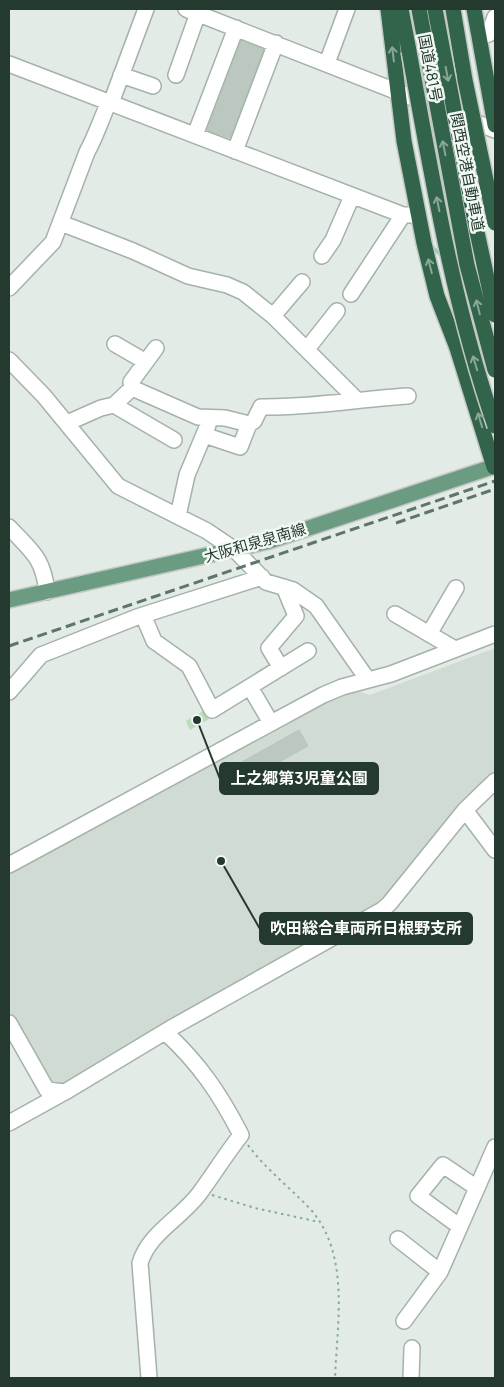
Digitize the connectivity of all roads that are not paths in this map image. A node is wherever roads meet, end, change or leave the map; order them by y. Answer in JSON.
{"nodes":[{"id":1,"x":146,"y":9,"type":"edge"},
{"id":2,"x":347,"y":9,"type":"edge"},
{"id":3,"x":388,"y":9,"type":"edge"},
{"id":4,"x":401,"y":9,"type":"edge"},
{"id":5,"x":419,"y":9,"type":"edge"},
{"id":6,"x":435,"y":9,"type":"edge"},
{"id":7,"x":453,"y":9,"type":"edge"},
{"id":8,"x":474,"y":9,"type":"edge"},
{"id":9,"x":193,"y":11,"type":"edge"},
{"id":10,"x":495,"y":18,"type":"edge"},
{"id":11,"x":236,"y":28,"type":"junction"},
{"id":12,"x":479,"y":37,"type":"junction"},
{"id":13,"x":276,"y":43,"type":"junction"},
{"id":14,"x":327,"y":63,"type":"junction"},
{"id":15,"x":9,"y":64,"type":"edge"},
{"id":16,"x":121,"y":75,"type":"junction"},
{"id":17,"x":176,"y":75,"type":"dead end"},
{"id":18,"x":153,"y":86,"type":"dead end"},
{"id":19,"x":398,"y":92,"type":"junction"},
{"id":20,"x":110,"y":102,"type":"junction"},
{"id":21,"x":495,"y":124,"type":"edge"},
{"id":22,"x":495,"y":130,"type":"edge"},
{"id":23,"x":195,"y":135,"type":"junction"},
{"id":24,"x":236,"y":151,"type":"junction"},
{"id":25,"x":352,"y":196,"type":"junction"},
{"id":26,"x":410,"y":215,"type":"junction"},
{"id":27,"x":61,"y":223,"type":"junction"},
{"id":28,"x":495,"y":223,"type":"edge"},
{"id":29,"x":322,"y":256,"type":"dead end"},
{"id":30,"x":302,"y":282,"type":"dead end"},
{"id":31,"x":9,"y":288,"type":"edge"},
{"id":32,"x":351,"y":294,"type":"dead end"},
{"id":33,"x":337,"y":311,"type":"dead end"},
{"id":34,"x":495,"y":315,"type":"edge"},
{"id":35,"x":273,"y":316,"type":"junction"},
{"id":36,"x":115,"y":344,"type":"dead end"},
{"id":37,"x":156,"y":348,"type":"dead end"},
{"id":38,"x":306,"y":349,"type":"junction"},
{"id":39,"x":9,"y":360,"type":"edge"},
{"id":40,"x":146,"y":362,"type":"junction"},
{"id":41,"x":495,"y":370,"type":"edge"},
{"id":42,"x":132,"y":388,"type":"junction"},
{"id":43,"x":408,"y":396,"type":"dead end"},
{"id":44,"x":356,"y":399,"type":"junction"},
{"id":45,"x":114,"y":405,"type":"junction"},
{"id":46,"x":211,"y":417,"type":"junction"},
{"id":47,"x":67,"y":423,"type":"junction"},
{"id":48,"x":249,"y":424,"type":"junction"},
{"id":49,"x":495,"y":426,"type":"edge"},
{"id":50,"x":204,"y":435,"type":"junction"},
{"id":51,"x":174,"y":440,"type":"dead end"},
{"id":52,"x":495,"y":467,"type":"edge"},
{"id":53,"x":178,"y":516,"type":"junction"},
{"id":54,"x":9,"y":527,"type":"edge"},
{"id":55,"x":235,"y":550,"type":"junction"},
{"id":56,"x":262,"y":577,"type":"junction"},
{"id":57,"x":284,"y":587,"type":"junction"},
{"id":58,"x":456,"y":588,"type":"dead end"},
{"id":59,"x":47,"y":592,"type":"junction"},
{"id":60,"x":9,"y":600,"type":"edge"},
{"id":61,"x":395,"y":614,"type":"dead end"},
{"id":62,"x":143,"y":615,"type":"junction"},
{"id":63,"x":429,"y":634,"type":"junction"},
{"id":64,"x":495,"y":634,"type":"edge"},
{"id":65,"x":455,"y":649,"type":"junction"},
{"id":66,"x":308,"y":651,"type":"dead end"},
{"id":67,"x":281,"y":668,"type":"junction"},
{"id":68,"x":368,"y":680,"type":"junction"},
{"id":69,"x":250,"y":687,"type":"junction"},
{"id":70,"x":9,"y":692,"type":"edge"},
{"id":71,"x":271,"y":723,"type":"junction"},
{"id":72,"x":495,"y":781,"type":"edge"},
{"id":73,"x":465,"y":810,"type":"junction"},
{"id":74,"x":495,"y":850,"type":"edge"},
{"id":75,"x":9,"y":865,"type":"edge"},
{"id":76,"x":9,"y":1024,"type":"edge"},
{"id":77,"x":165,"y":1032,"type":"junction"},
{"id":78,"x":65,"y":1092,"type":"junction"},
{"id":79,"x":9,"y":1123,"type":"edge"},
{"id":80,"x":494,"y":1151,"type":"edge"},
{"id":81,"x":477,"y":1188,"type":"junction"},
{"id":82,"x":459,"y":1226,"type":"junction"},
{"id":83,"x":398,"y":1239,"type":"dead end"},
{"id":84,"x":440,"y":1272,"type":"junction"},
{"id":85,"x":404,"y":1321,"type":"dead end"},
{"id":86,"x":412,"y":1348,"type":"dead end"},
{"id":87,"x":149,"y":1378,"type":"edge"},
{"id":88,"x":411,"y":1378,"type":"edge"}],
"edges":[{"from":1,"to":16,"type":"street"},
{"from":2,"to":14,"type":"street"},
{"from":19,"to":3,"type":"highway","one_way":true},
{"from":49,"to":4,"type":"highway","name":"国道481号","one_way":true,"bridge":true},
{"from":41,"to":5,"type":"highway","name":"関西空港自動車道","one_way":true,"bridge":true},
{"from":6,"to":34,"type":"highway","name":"関西空港自動車道","one_way":true,"bridge":true},
{"from":7,"to":28,"type":"highway","bridge":true},
{"from":8,"to":12,"type":"highway"},
{"from":9,"to":11,"type":"street"},
{"from":9,"to":17,"type":"street"},
{"from":10,"to":12,"type":"street"},
{"from":11,"to":13,"type":"street"},
{"from":11,"to":23,"type":"street"},
{"from":12,"to":21,"type":"highway"},
{"from":13,"to":14,"type":"street"},
{"from":13,"to":24,"type":"street"},
{"from":14,"to":19,"type":"street"},
{"from":15,"to":20,"type":"street"},
{"from":16,"to":18,"type":"street"},
{"from":16,"to":20,"type":"street"},
{"from":19,"to":22,"type":"street"},
{"from":19,"to":26,"type":"highway"},
{"from":20,"to":23,"type":"street"},
{"from":20,"to":27,"type":"street"},
{"from":23,"to":24,"type":"street"},
{"from":24,"to":25,"type":"street"},
{"from":25,"to":26,"type":"street"},
{"from":25,"to":29,"type":"street"},
{"from":26,"to":32,"type":"street"},
{"from":52,"to":26,"type":"highway","one_way":true},
{"from":27,"to":31,"type":"street"},
{"from":27,"to":35,"type":"street"},
{"from":30,"to":35,"type":"street"},
{"from":33,"to":38,"type":"street"},
{"from":35,"to":38,"type":"street"},
{"from":36,"to":40,"type":"street"},
{"from":37,"to":40,"type":"street"},
{"from":38,"to":44,"type":"street"},
{"from":39,"to":47,"type":"street"},
{"from":40,"to":42,"type":"street"},
{"from":42,"to":45,"type":"street"},
{"from":42,"to":46,"type":"street"},
{"from":43,"to":44,"type":"street"},
{"from":44,"to":48,"type":"street"},
{"from":45,"to":47,"type":"street"},
{"from":45,"to":51,"type":"street"},
{"from":46,"to":48,"type":"street"},
{"from":46,"to":50,"type":"street"},
{"from":47,"to":53,"type":"street"},
{"from":48,"to":50,"type":"street"},
{"from":50,"to":53,"type":"street"},
{"from":52,"to":55,"type":"main road","name":"大阪和泉泉南線"},
{"from":53,"to":55,"type":"street"},
{"from":54,"to":59,"type":"street"},
{"from":55,"to":56,"type":"street"},
{"from":55,"to":59,"type":"main road","name":"大阪和泉泉南線"},
{"from":56,"to":57,"type":"street"},
{"from":56,"to":62,"type":"street"},
{"from":57,"to":67,"type":"street"},
{"from":57,"to":68,"type":"street"},
{"from":58,"to":63,"type":"street"},
{"from":59,"to":60,"type":"main road","name":"大阪和泉泉南線"},
{"from":61,"to":63,"type":"street"},
{"from":62,"to":69,"type":"street"},
{"from":62,"to":70,"type":"street"},
{"from":63,"to":65,"type":"street"},
{"from":64,"to":65,"type":"street"},
{"from":65,"to":68,"type":"street"},
{"from":66,"to":67,"type":"street"},
{"from":67,"to":69,"type":"street"},
{"from":68,"to":71,"type":"street"},
{"from":69,"to":71,"type":"street"},
{"from":71,"to":75,"type":"street"},
{"from":72,"to":73,"type":"street"},
{"from":73,"to":74,"type":"street"},
{"from":73,"to":77,"type":"street"},
{"from":76,"to":78,"type":"street"},
{"from":77,"to":78,"type":"street"},
{"from":77,"to":87,"type":"street"},
{"from":78,"to":79,"type":"street"},
{"from":80,"to":81,"type":"street"},
{"from":81,"to":82,"type":"street"},
{"from":81,"to":82,"type":"street"},
{"from":82,"to":84,"type":"street"},
{"from":83,"to":84,"type":"street"},
{"from":84,"to":85,"type":"street"},
{"from":86,"to":88,"type":"street"}]}
